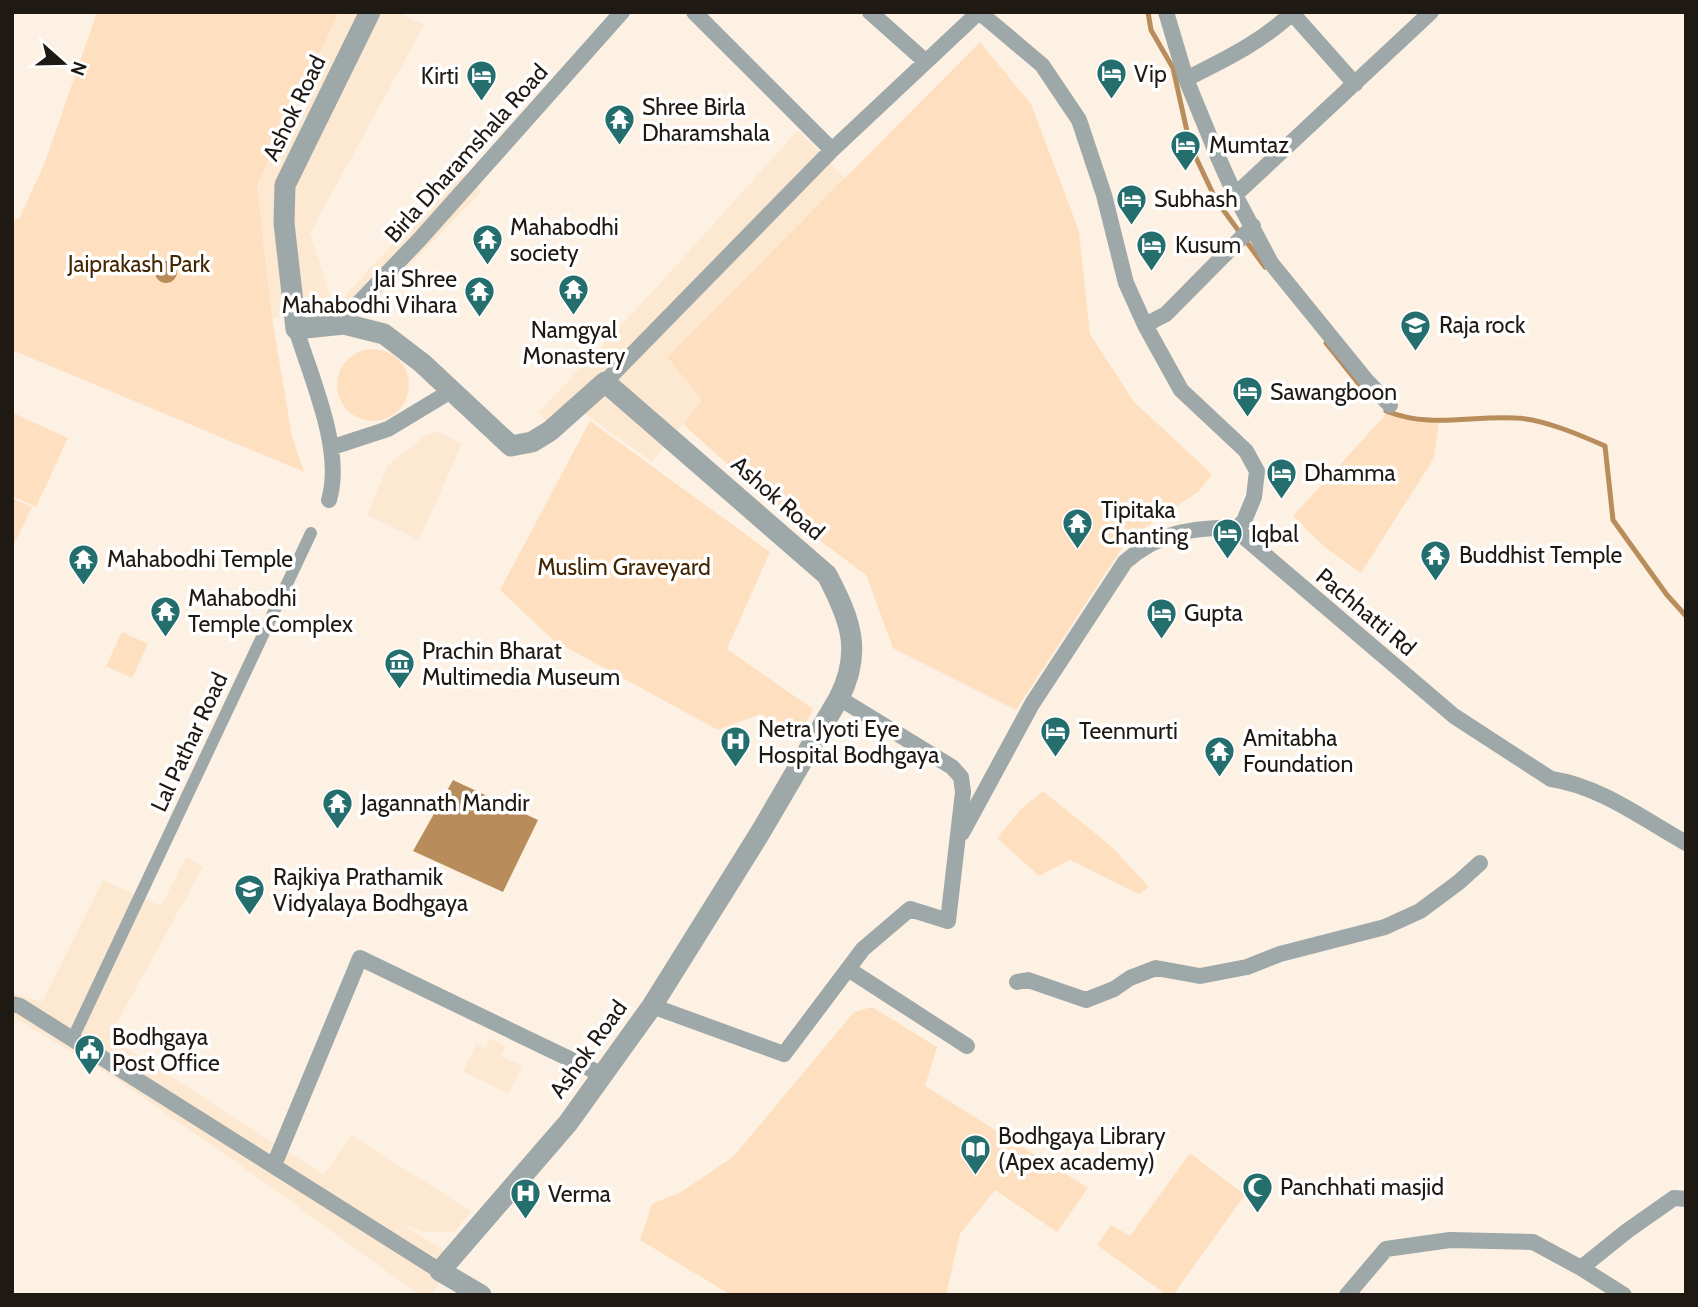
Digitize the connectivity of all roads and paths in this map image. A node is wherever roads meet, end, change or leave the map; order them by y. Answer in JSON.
{"nodes":[{"id":1,"x":370,"y":12,"type":"edge"},
{"id":2,"x":622,"y":12,"type":"edge"},
{"id":3,"x":694,"y":12,"type":"edge"},
{"id":4,"x":870,"y":12,"type":"edge"},
{"id":5,"x":979,"y":12,"type":"edge"},
{"id":6,"x":1166,"y":12,"type":"edge"},
{"id":7,"x":1432,"y":12,"type":"edge"},
{"id":8,"x":1292,"y":13,"type":"edge"},
{"id":9,"x":925,"y":61,"type":"junction"},
{"id":10,"x":1186,"y":79,"type":"junction"},
{"id":11,"x":1355,"y":84,"type":"junction"},
{"id":12,"x":832,"y":150,"type":"junction"},
{"id":13,"x":1235,"y":195,"type":"junction"},
{"id":14,"x":1254,"y":226,"type":"junction"},
{"id":15,"x":344,"y":324,"type":"junction"},
{"id":16,"x":1145,"y":325,"type":"junction"},
{"id":17,"x":296,"y":329,"type":"junction"},
{"id":18,"x":605,"y":382,"type":"junction"},
{"id":19,"x":451,"y":391,"type":"junction"},
{"id":20,"x":1390,"y":405,"type":"dead end"},
{"id":21,"x":333,"y":447,"type":"junction"},
{"id":22,"x":329,"y":499,"type":"dead end"},
{"id":23,"x":1238,"y":527,"type":"junction"},
{"id":24,"x":311,"y":533,"type":"dead end"},
{"id":25,"x":839,"y":698,"type":"junction"},
{"id":26,"x":956,"y":843,"type":"junction"},
{"id":27,"x":1686,"y":843,"type":"edge"},
{"id":28,"x":1480,"y":863,"type":"dead end"},
{"id":29,"x":848,"y":968,"type":"junction"},
{"id":30,"x":1017,"y":982,"type":"dead end"},
{"id":31,"x":12,"y":1004,"type":"edge"},
{"id":32,"x":652,"y":1006,"type":"junction"},
{"id":33,"x":72,"y":1040,"type":"junction"},
{"id":34,"x":967,"y":1046,"type":"dead end"},
{"id":35,"x":603,"y":1075,"type":"junction"},
{"id":36,"x":274,"y":1165,"type":"junction"},
{"id":37,"x":1686,"y":1199,"type":"edge"},
{"id":38,"x":1581,"y":1268,"type":"junction"},
{"id":39,"x":440,"y":1270,"type":"junction"},
{"id":40,"x":481,"y":1295,"type":"edge"},
{"id":41,"x":1347,"y":1295,"type":"edge"},
{"id":42,"x":1624,"y":1295,"type":"edge"}],
"edges":[{"from":1,"to":17,"type":"street","name":"Ashok Road"},
{"from":2,"to":15,"type":"street","name":"Birla Dharamshala Road"},
{"from":3,"to":12,"type":"street"},
{"from":4,"to":9,"type":"street"},
{"from":5,"to":9,"type":"street"},
{"from":5,"to":16,"type":"street"},
{"from":6,"to":10,"type":"street"},
{"from":7,"to":11,"type":"street"},
{"from":8,"to":10,"type":"street"},
{"from":8,"to":11,"type":"street"},
{"from":9,"to":12,"type":"street"},
{"from":10,"to":13,"type":"street"},
{"from":11,"to":13,"type":"street"},
{"from":12,"to":18,"type":"street"},
{"from":13,"to":14,"type":"street"},
{"from":14,"to":16,"type":"street"},
{"from":14,"to":20,"type":"street"},
{"from":15,"to":17,"type":"street"},
{"from":15,"to":19,"type":"street"},
{"from":16,"to":23,"type":"street"},
{"from":17,"to":21,"type":"street"},
{"from":18,"to":19,"type":"street"},
{"from":18,"to":25,"type":"street","name":"Ashok Road"},
{"from":19,"to":21,"type":"street"},
{"from":21,"to":22,"type":"street"},
{"from":23,"to":26,"type":"street"},
{"from":23,"to":27,"type":"street","name":"Pachhatti Rd"},
{"from":24,"to":33,"type":"street","name":"Lal Pathar Road"},
{"from":25,"to":26,"type":"street"},
{"from":25,"to":32,"type":"street","name":"Ashok Road"},
{"from":26,"to":29,"type":"street"},
{"from":28,"to":30,"type":"street"},
{"from":29,"to":32,"type":"street"},
{"from":29,"to":34,"type":"street"},
{"from":31,"to":33,"type":"street"},
{"from":32,"to":35,"type":"street","name":"Ashok Road"},
{"from":33,"to":36,"type":"street"},
{"from":35,"to":36,"type":"street"},
{"from":35,"to":39,"type":"street","name":"Ashok Road"},
{"from":36,"to":39,"type":"street"},
{"from":37,"to":38,"type":"street"},
{"from":38,"to":41,"type":"street"},
{"from":38,"to":42,"type":"street"},
{"from":39,"to":40,"type":"street"}]}
